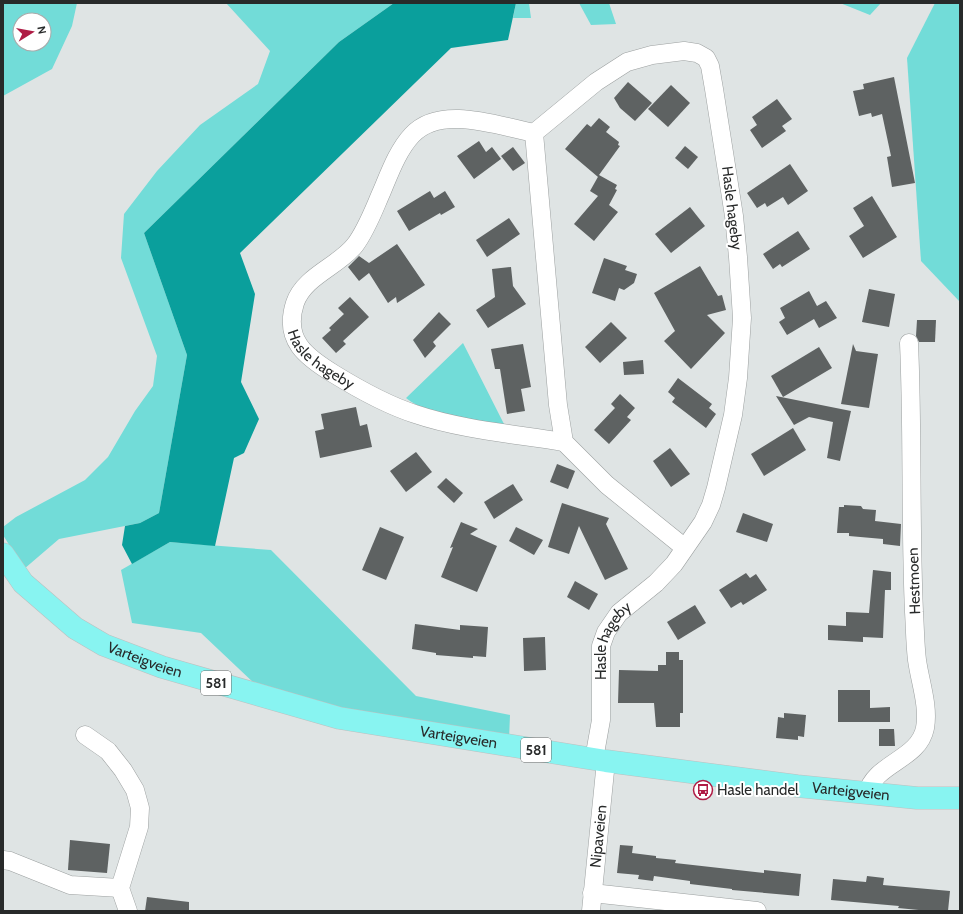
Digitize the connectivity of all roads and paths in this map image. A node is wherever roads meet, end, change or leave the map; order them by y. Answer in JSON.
{"nodes":[{"id":1,"x":534,"y":133,"type":"junction"},
{"id":2,"x":909,"y":343,"type":"dead end"},
{"id":3,"x":564,"y":442,"type":"junction"},
{"id":4,"x":685,"y":548,"type":"junction"},
{"id":5,"x":3,"y":554,"type":"edge"},
{"id":6,"x":85,"y":735,"type":"dead end"},
{"id":7,"x":600,"y":760,"type":"junction"},
{"id":8,"x":867,"y":794,"type":"junction"},
{"id":9,"x":960,"y":798,"type":"edge"},
{"id":10,"x":3,"y":860,"type":"edge"},
{"id":11,"x":120,"y":888,"type":"junction"},
{"id":12,"x":592,"y":893,"type":"junction"},
{"id":13,"x":128,"y":911,"type":"edge"},
{"id":14,"x":591,"y":911,"type":"edge"},
{"id":15,"x":757,"y":911,"type":"edge"}],
"edges":[{"from":1,"to":3,"type":"street"},
{"from":1,"to":3,"type":"street","name":"Hasle hageby"},
{"from":1,"to":4,"type":"street","name":"Hasle hageby"},
{"from":2,"to":8,"type":"street","name":"Hestmoen"},
{"from":3,"to":4,"type":"street"},
{"from":4,"to":7,"type":"street","name":"Hasle hageby"},
{"from":5,"to":7,"type":"main road","name":"Varteigveien","number":"581"},
{"from":6,"to":11,"type":"street"},
{"from":7,"to":8,"type":"main road","name":"Varteigveien","number":"581"},
{"from":7,"to":12,"type":"street","name":"Nipaveien"},
{"from":8,"to":9,"type":"main road","name":"Varteigveien","number":"581"},
{"from":10,"to":11,"type":"street"},
{"from":11,"to":13,"type":"street"},
{"from":12,"to":14,"type":"street","name":"Nipaveien"},
{"from":12,"to":15,"type":"street"}]}
